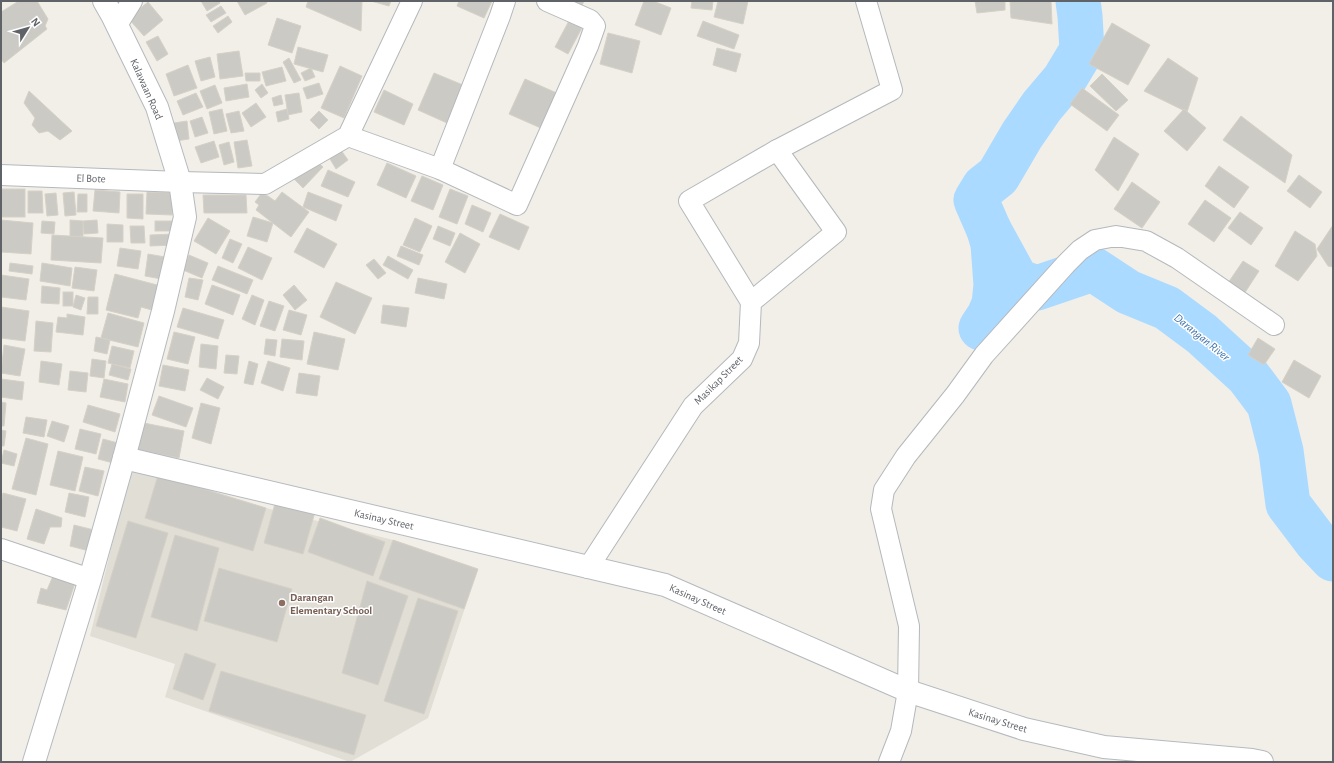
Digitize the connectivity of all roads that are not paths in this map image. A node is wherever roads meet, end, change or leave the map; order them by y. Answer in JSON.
{"nodes":[{"id":1,"x":104,"y":1,"type":"edge"},
{"id":2,"x":132,"y":1,"type":"edge"},
{"id":3,"x":412,"y":1,"type":"edge"},
{"id":4,"x":505,"y":1,"type":"edge"},
{"id":5,"x":547,"y":1,"type":"edge"},
{"id":6,"x":866,"y":1,"type":"edge"},
{"id":7,"x":117,"y":26,"type":"junction"},
{"id":8,"x":348,"y":136,"type":"junction"},
{"id":9,"x":777,"y":150,"type":"junction"},
{"id":10,"x":440,"y":169,"type":"junction"},
{"id":11,"x":1,"y":175,"type":"edge"},
{"id":12,"x":180,"y":182,"type":"junction"},
{"id":13,"x":751,"y":302,"type":"junction"},
{"id":14,"x":1274,"y":325,"type":"dead end"},
{"id":15,"x":124,"y":458,"type":"junction"},
{"id":16,"x":1,"y":549,"type":"edge"},
{"id":17,"x":588,"y":568,"type":"junction"},
{"id":18,"x":90,"y":579,"type":"junction"},
{"id":19,"x":908,"y":691,"type":"junction"},
{"id":20,"x":34,"y":762,"type":"edge"},
{"id":21,"x":889,"y":762,"type":"edge"},
{"id":22,"x":1262,"y":762,"type":"edge"}],
"edges":[{"from":1,"to":7,"type":"street","name":"Kalawaan Road"},
{"from":2,"to":7,"type":"street"},
{"from":3,"to":8,"type":"street"},
{"from":4,"to":10,"type":"street"},
{"from":5,"to":10,"type":"street"},
{"from":6,"to":9,"type":"street"},
{"from":7,"to":12,"type":"street","name":"Kalawaan Road"},
{"from":8,"to":10,"type":"street"},
{"from":8,"to":12,"type":"street","name":"El Bote"},
{"from":9,"to":13,"type":"street"},
{"from":9,"to":13,"type":"street"},
{"from":11,"to":12,"type":"street","name":"El Bote"},
{"from":12,"to":15,"type":"street","name":"Kalawaan Road"},
{"from":13,"to":17,"type":"street","name":"Masikap Street"},
{"from":14,"to":19,"type":"street"},
{"from":15,"to":17,"type":"street","name":"Kasinay Street"},
{"from":15,"to":18,"type":"street","name":"Kalawaan Road"},
{"from":16,"to":18,"type":"street"},
{"from":17,"to":19,"type":"street","name":"Kasinay Street"},
{"from":18,"to":20,"type":"street","name":"Kalawaan Road"},
{"from":19,"to":21,"type":"street"},
{"from":19,"to":22,"type":"street","name":"Kasinay Street"}]}
